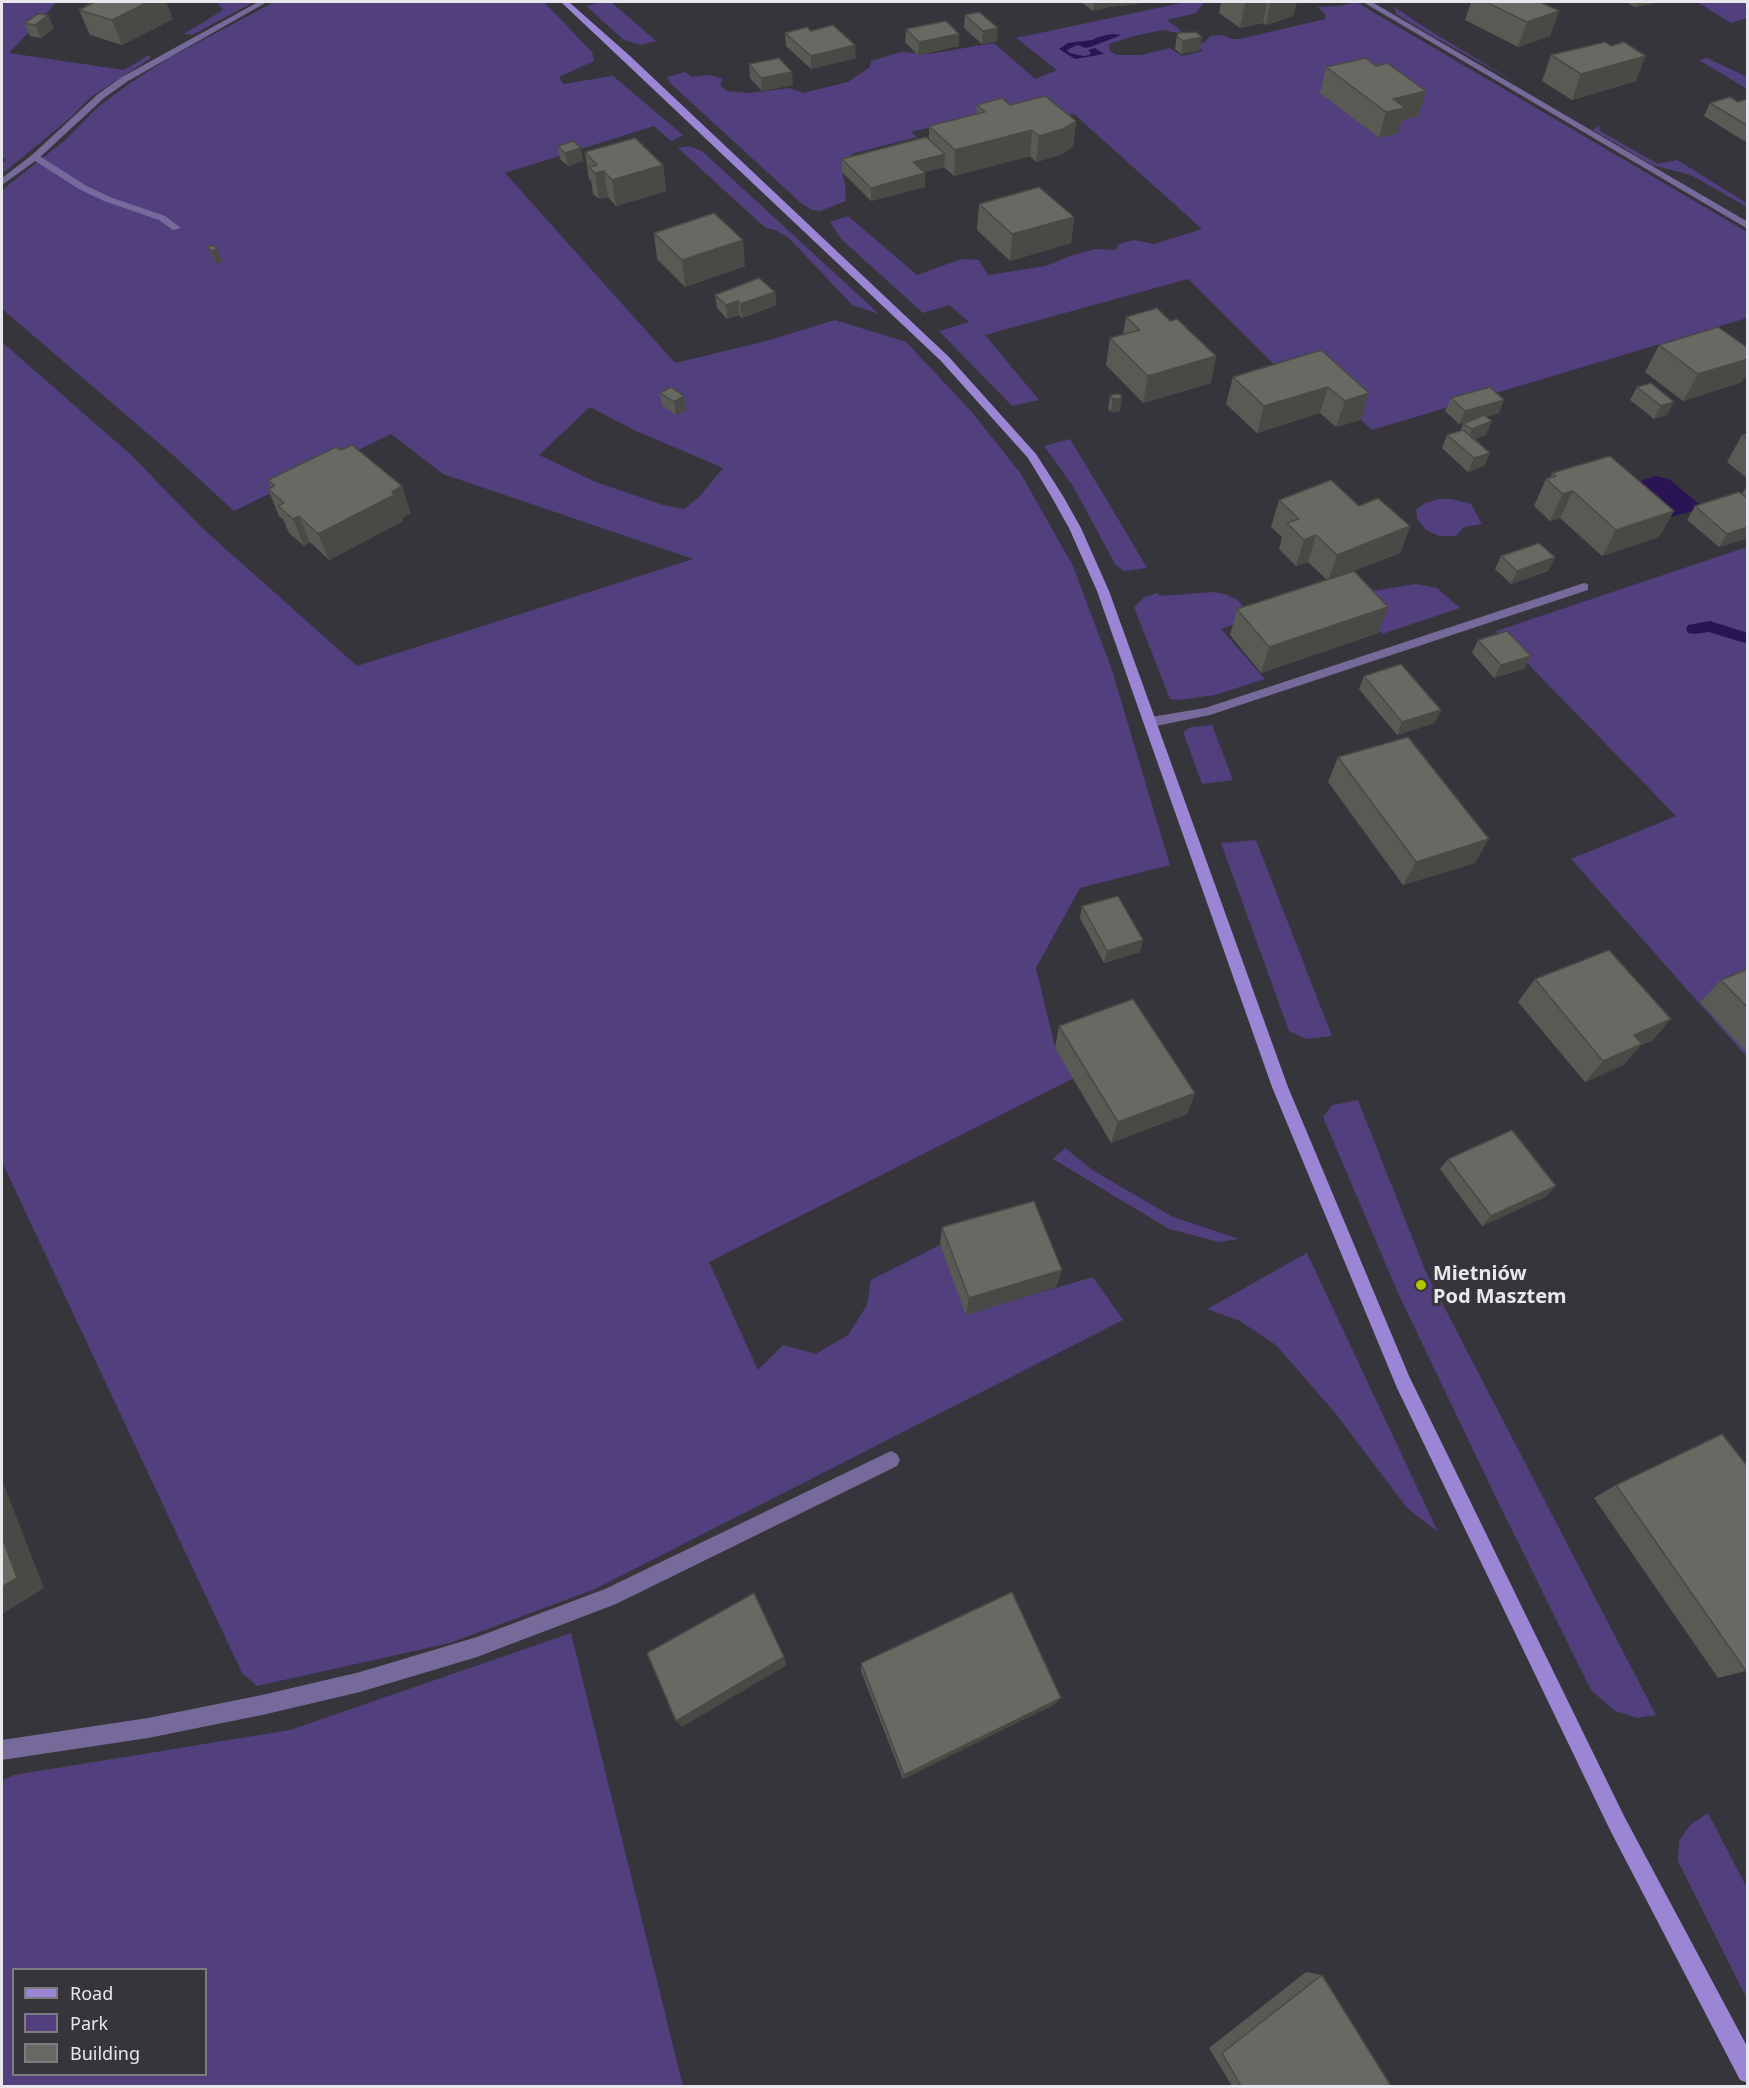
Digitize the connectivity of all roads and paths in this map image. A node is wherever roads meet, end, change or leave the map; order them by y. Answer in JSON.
{"nodes":[{"id":1,"x":263,"y":2,"type":"edge"},
{"id":2,"x":565,"y":2,"type":"edge"},
{"id":3,"x":1367,"y":2,"type":"edge"},
{"id":4,"x":35,"y":157,"type":"junction"},
{"id":5,"x":2,"y":182,"type":"edge"},
{"id":6,"x":1748,"y":226,"type":"edge"},
{"id":7,"x":176,"y":228,"type":"dead end"},
{"id":8,"x":1584,"y":587,"type":"dead end"},
{"id":9,"x":1151,"y":722,"type":"junction"},
{"id":10,"x":891,"y":1460,"type":"dead end"},
{"id":11,"x":2,"y":1750,"type":"edge"},
{"id":12,"x":1748,"y":2072,"type":"edge"}],
"edges":[{"from":1,"to":4,"type":"street"},
{"from":2,"to":9,"type":"street"},
{"from":3,"to":6,"type":"street"},
{"from":4,"to":5,"type":"street"},
{"from":4,"to":7,"type":"street"},
{"from":8,"to":9,"type":"street"},
{"from":9,"to":12,"type":"street"},
{"from":10,"to":11,"type":"street"}]}
